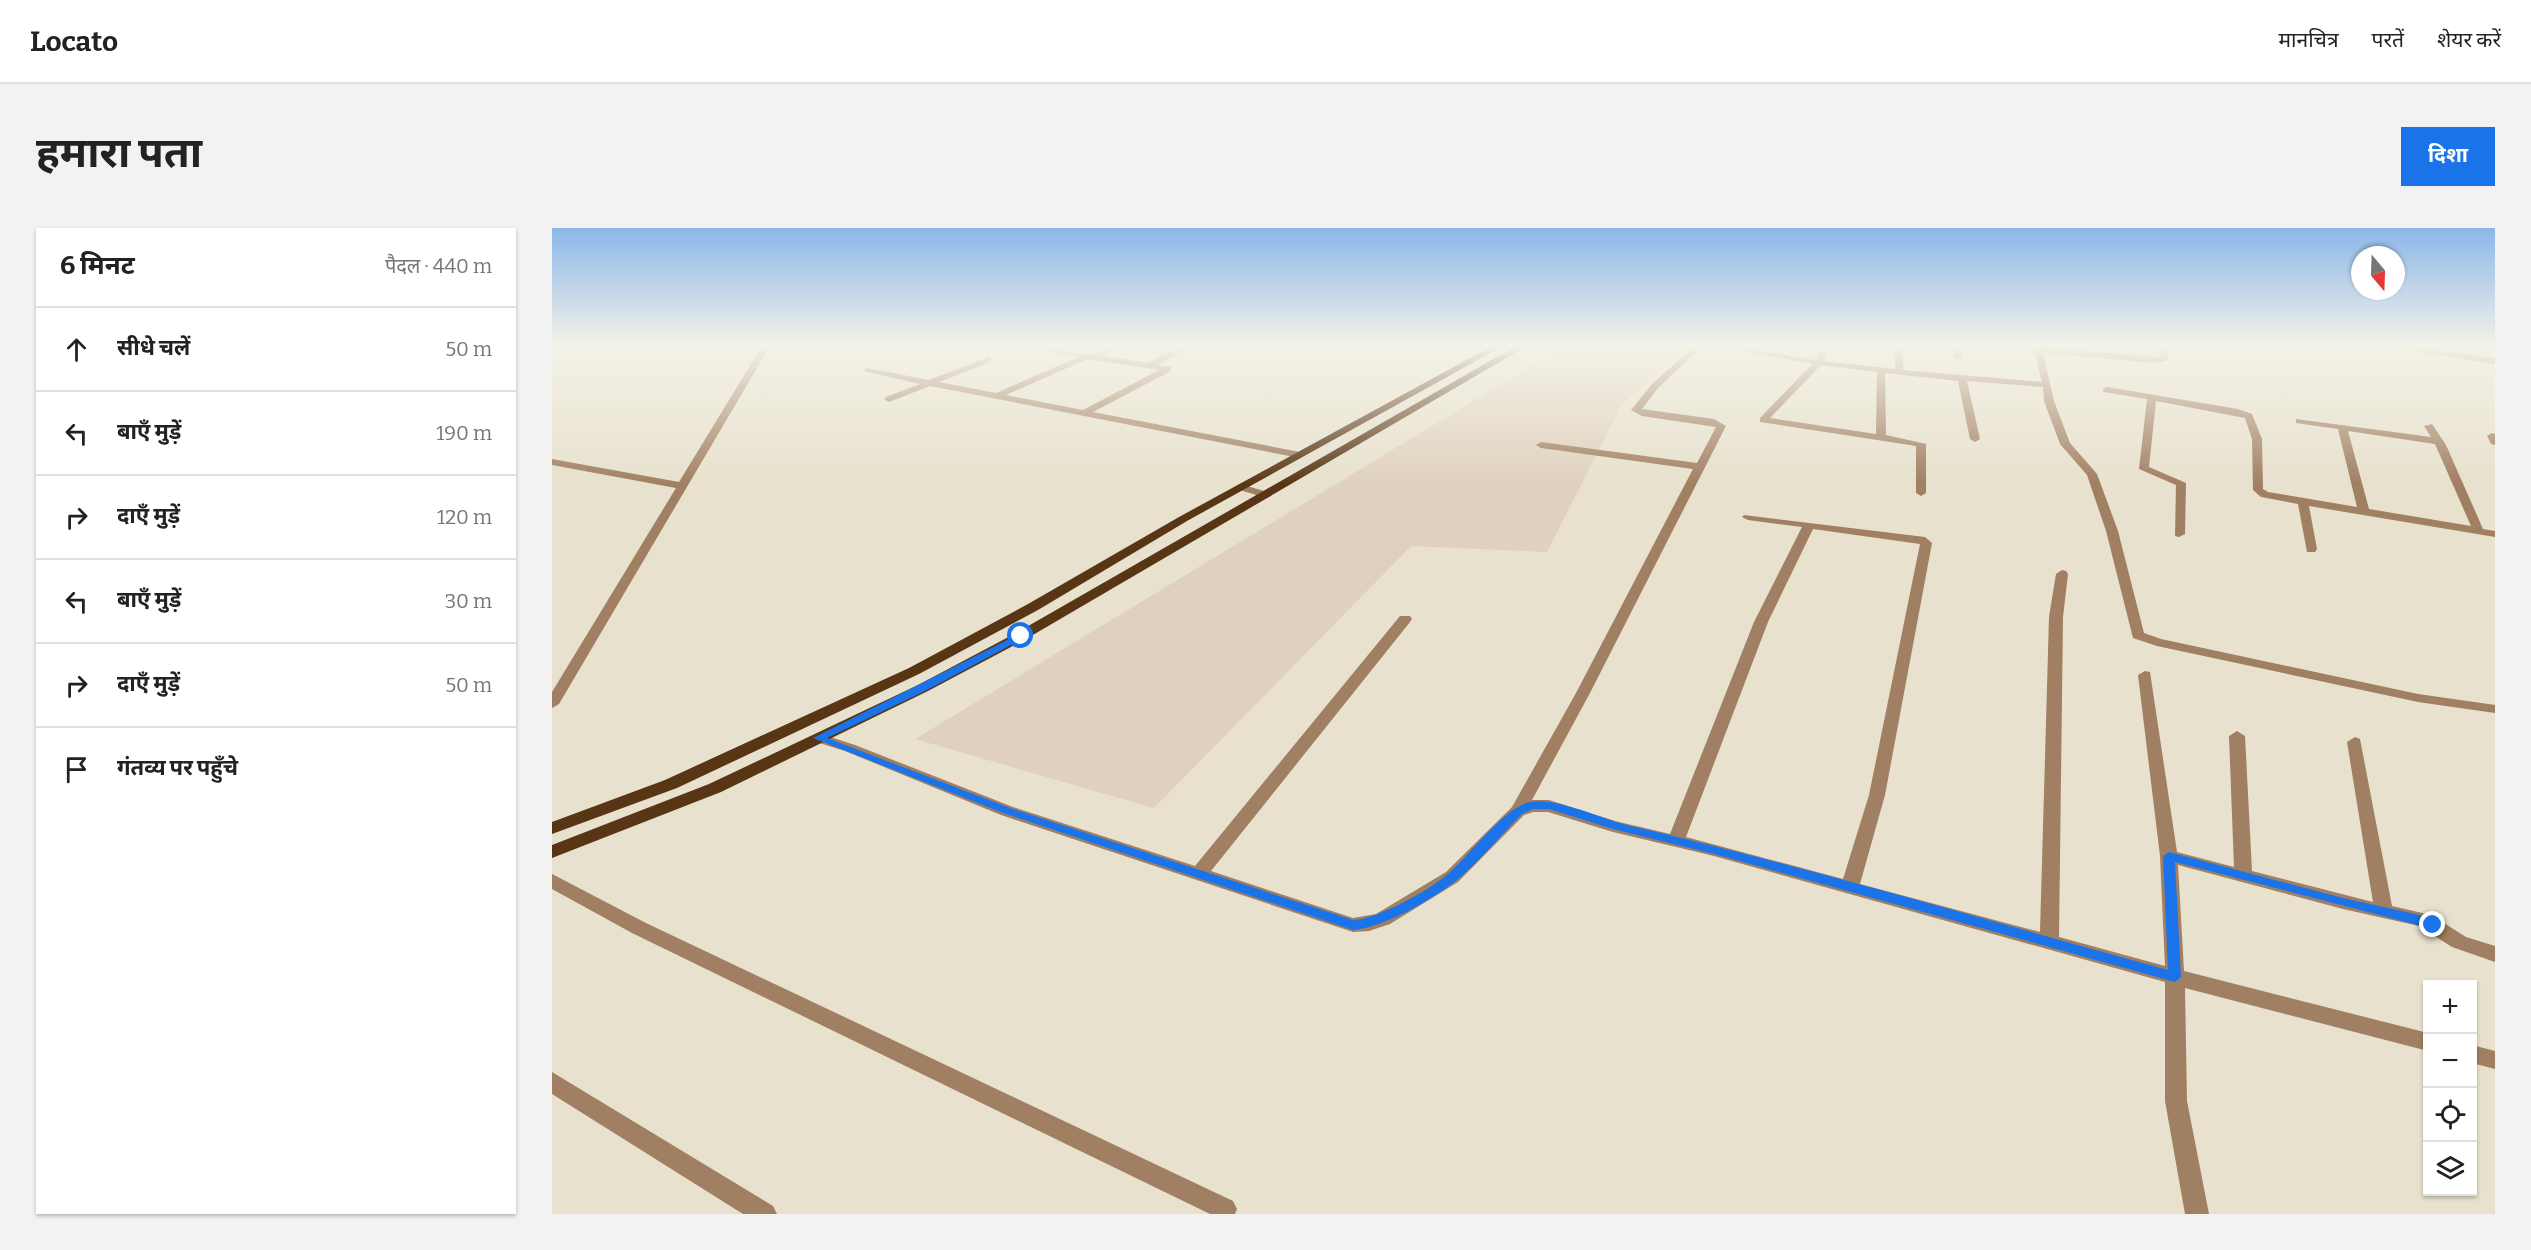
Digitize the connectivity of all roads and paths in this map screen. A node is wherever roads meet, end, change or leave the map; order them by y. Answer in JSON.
{"nodes":[{"id":1,"x":738,"y":392,"type":"edge"},
{"id":2,"x":906,"y":392,"type":"edge"},
{"id":3,"x":976,"y":392,"type":"edge"},
{"id":4,"x":1006,"y":392,"type":"edge"},
{"id":5,"x":1125,"y":392,"type":"edge"},
{"id":6,"x":1415,"y":392,"type":"edge"},
{"id":7,"x":1444,"y":392,"type":"edge"},
{"id":8,"x":1650,"y":392,"type":"edge"},
{"id":9,"x":1790,"y":392,"type":"edge"},
{"id":10,"x":1881,"y":392,"type":"edge"},
{"id":11,"x":1965,"y":392,"type":"edge"},
{"id":12,"x":2048,"y":392,"type":"edge"},
{"id":13,"x":2118,"y":392,"type":"edge"},
{"id":14,"x":997,"y":396,"type":"junction"},
{"id":15,"x":2152,"y":398,"type":"junction"},
{"id":16,"x":889,"y":399,"type":"dead end"},
{"id":17,"x":1084,"y":413,"type":"junction"},
{"id":18,"x":2298,"y":421,"type":"dead end"},
{"id":19,"x":2429,"y":426,"type":"dead end"},
{"id":20,"x":2342,"y":427,"type":"junction"},
{"id":21,"x":1881,"y":437,"type":"junction"},
{"id":22,"x":1975,"y":439,"type":"dead end"},
{"id":23,"x":2438,"y":441,"type":"junction"},
{"id":24,"x":1541,"y":445,"type":"dead end"},
{"id":25,"x":1300,"y":455,"type":"junction"},
{"id":26,"x":552,"y":462,"type":"edge"},
{"id":27,"x":1700,"y":466,"type":"junction"},
{"id":28,"x":681,"y":486,"type":"junction"},
{"id":29,"x":1240,"y":487,"type":"junction"},
{"id":30,"x":1921,"y":493,"type":"dead end"},
{"id":31,"x":1267,"y":495,"type":"junction"},
{"id":32,"x":2303,"y":502,"type":"junction"},
{"id":33,"x":2364,"y":512,"type":"junction"},
{"id":34,"x":1748,"y":517,"type":"dead end"},
{"id":35,"x":1809,"y":525,"type":"junction"},
{"id":36,"x":2479,"y":532,"type":"junction"},
{"id":37,"x":2179,"y":534,"type":"dead end"},
{"id":38,"x":2495,"y":534,"type":"edge"},
{"id":39,"x":2311,"y":549,"type":"dead end"},
{"id":40,"x":2062,"y":574,"type":"dead end"},
{"id":41,"x":1405,"y":619,"type":"dead end"},
{"id":42,"x":2145,"y":675,"type":"dead end"},
{"id":43,"x":552,"y":704,"type":"edge"},
{"id":44,"x":2495,"y":709,"type":"edge"},
{"id":45,"x":2237,"y":736,"type":"dead end"},
{"id":46,"x":818,"y":738,"type":"junction"},
{"id":47,"x":2355,"y":742,"type":"dead end"},
{"id":48,"x":1518,"y":811,"type":"junction"},
{"id":49,"x":552,"y":828,"type":"edge"},
{"id":50,"x":1676,"y":841,"type":"junction"},
{"id":51,"x":552,"y":852,"type":"edge"},
{"id":52,"x":2169,"y":856,"type":"junction"},
{"id":53,"x":1199,"y":874,"type":"junction"},
{"id":54,"x":2243,"y":876,"type":"junction"},
{"id":55,"x":552,"y":881,"type":"edge"},
{"id":56,"x":1850,"y":887,"type":"junction"},
{"id":57,"x":2384,"y":912,"type":"junction"},
{"id":58,"x":2049,"y":943,"type":"junction"},
{"id":59,"x":2495,"y":954,"type":"edge"},
{"id":60,"x":2175,"y":977,"type":"junction"},
{"id":61,"x":2423,"y":1041,"type":"edge"},
{"id":62,"x":2477,"y":1055,"type":"edge"},
{"id":63,"x":2495,"y":1060,"type":"edge"},
{"id":64,"x":552,"y":1082,"type":"edge"},
{"id":65,"x":1225,"y":1209,"type":"dead end"},
{"id":66,"x":765,"y":1214,"type":"edge"},
{"id":67,"x":2196,"y":1214,"type":"edge"}],
"edges":[{"from":1,"to":28,"type":"street"},
{"from":2,"to":16,"type":"street"},
{"from":3,"to":14,"type":"street"},
{"from":4,"to":14,"type":"street"},
{"from":5,"to":17,"type":"street"},
{"from":6,"to":25,"type":"main road"},
{"from":7,"to":31,"type":"main road"},
{"from":8,"to":27,"type":"street"},
{"from":9,"to":21,"type":"street"},
{"from":10,"to":21,"type":"street"},
{"from":11,"to":22,"type":"street"},
{"from":12,"to":44,"type":"street"},
{"from":13,"to":15,"type":"street"},
{"from":14,"to":17,"type":"street"},
{"from":15,"to":32,"type":"street"},
{"from":15,"to":37,"type":"street"},
{"from":17,"to":25,"type":"street"},
{"from":18,"to":20,"type":"street"},
{"from":19,"to":23,"type":"street"},
{"from":20,"to":23,"type":"street"},
{"from":20,"to":33,"type":"street"},
{"from":21,"to":30,"type":"street"},
{"from":23,"to":36,"type":"street"},
{"from":24,"to":27,"type":"street"},
{"from":25,"to":29,"type":"main road"},
{"from":26,"to":28,"type":"street"},
{"from":27,"to":48,"type":"street"},
{"from":28,"to":43,"type":"street"},
{"from":29,"to":31,"type":"street"},
{"from":29,"to":49,"type":"main road"},
{"from":31,"to":46,"type":"main road"},
{"from":32,"to":33,"type":"street"},
{"from":32,"to":39,"type":"street"},
{"from":33,"to":36,"type":"street"},
{"from":34,"to":35,"type":"street"},
{"from":35,"to":50,"type":"street"},
{"from":35,"to":56,"type":"street"},
{"from":36,"to":38,"type":"street"},
{"from":40,"to":58,"type":"street"},
{"from":41,"to":53,"type":"street"},
{"from":42,"to":52,"type":"street"},
{"from":45,"to":54,"type":"street"},
{"from":46,"to":51,"type":"main road"},
{"from":46,"to":53,"type":"street"},
{"from":47,"to":57,"type":"street"},
{"from":48,"to":50,"type":"street"},
{"from":48,"to":53,"type":"street"},
{"from":50,"to":56,"type":"street"},
{"from":52,"to":54,"type":"street"},
{"from":52,"to":60,"type":"street"},
{"from":54,"to":57,"type":"street"},
{"from":55,"to":65,"type":"street"},
{"from":56,"to":58,"type":"street"},
{"from":57,"to":59,"type":"street"},
{"from":58,"to":60,"type":"street"},
{"from":60,"to":61,"type":"street"},
{"from":60,"to":67,"type":"street"},
{"from":62,"to":63,"type":"street"},
{"from":64,"to":66,"type":"street"}]}
